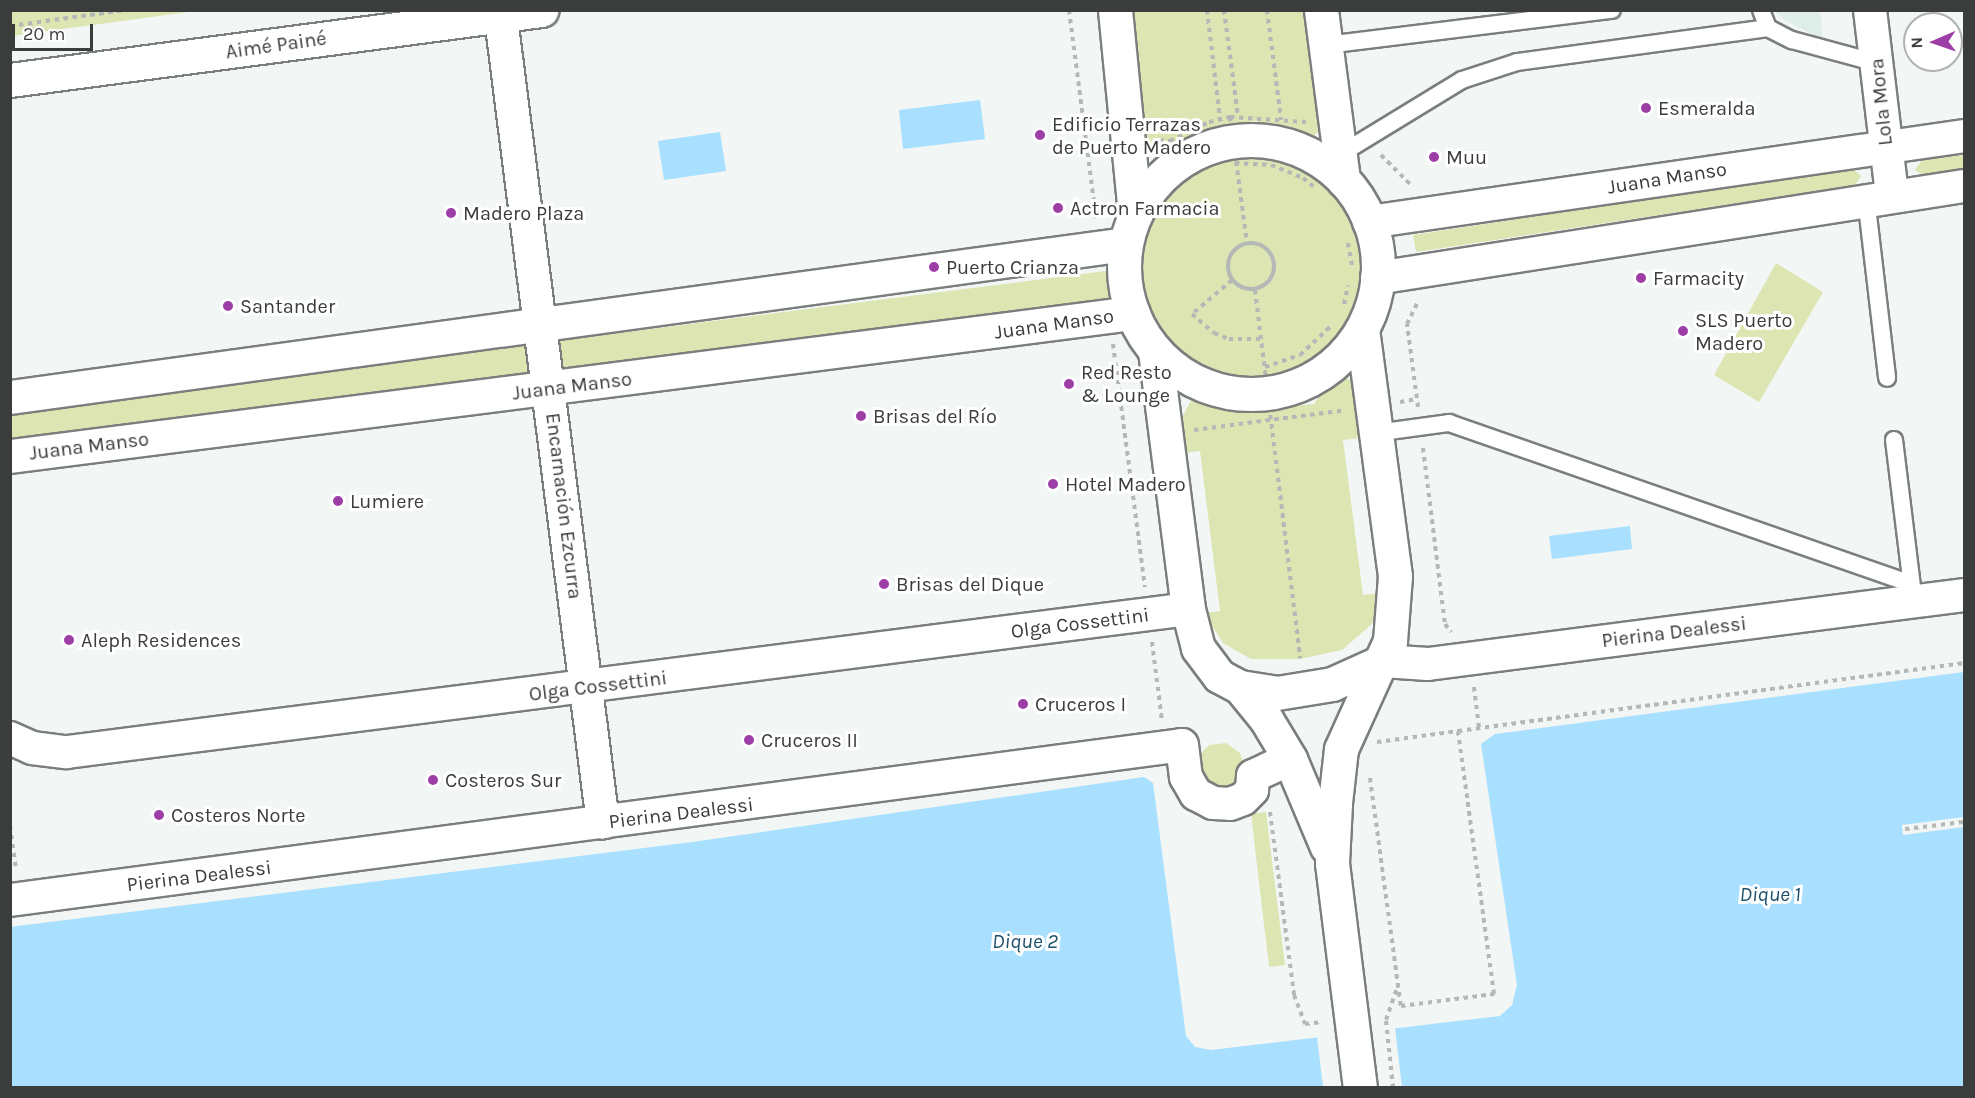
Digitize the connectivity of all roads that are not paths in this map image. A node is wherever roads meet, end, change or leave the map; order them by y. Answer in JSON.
{"nodes":[{"id":1,"x":541,"y":10,"type":"edge"},
{"id":2,"x":1115,"y":10,"type":"edge"},
{"id":3,"x":1321,"y":10,"type":"edge"},
{"id":4,"x":1612,"y":10,"type":"edge"},
{"id":5,"x":1761,"y":10,"type":"edge"},
{"id":6,"x":1870,"y":10,"type":"edge"},
{"id":7,"x":501,"y":13,"type":"edge"},
{"id":8,"x":1768,"y":28,"type":"junction"},
{"id":9,"x":1326,"y":45,"type":"junction"},
{"id":10,"x":1877,"y":63,"type":"junction"},
{"id":11,"x":10,"y":80,"type":"edge"},
{"id":12,"x":1965,"y":136,"type":"edge"},
{"id":13,"x":1885,"y":145,"type":"junction"},
{"id":14,"x":1342,"y":167,"type":"junction"},
{"id":15,"x":1965,"y":186,"type":"edge"},
{"id":16,"x":1879,"y":196,"type":"junction"},
{"id":17,"x":1358,"y":227,"type":"junction"},
{"id":18,"x":1120,"y":235,"type":"junction"},
{"id":19,"x":1377,"y":278,"type":"junction"},
{"id":20,"x":1121,"y":315,"type":"junction"},
{"id":21,"x":1344,"y":321,"type":"junction"},
{"id":22,"x":539,"y":325,"type":"junction"},
{"id":23,"x":1155,"y":351,"type":"junction"},
{"id":24,"x":1887,"y":378,"type":"dead end"},
{"id":25,"x":548,"y":390,"type":"junction"},
{"id":26,"x":10,"y":397,"type":"edge"},
{"id":27,"x":1373,"y":420,"type":"junction"},
{"id":28,"x":1894,"y":440,"type":"dead end"},
{"id":29,"x":10,"y":456,"type":"edge"},
{"id":30,"x":1912,"y":593,"type":"junction"},
{"id":31,"x":1965,"y":595,"type":"edge"},
{"id":32,"x":1188,"y":609,"type":"junction"},
{"id":33,"x":1383,"y":661,"type":"junction"},
{"id":34,"x":587,"y":687,"type":"junction"},
{"id":35,"x":1240,"y":687,"type":"junction"},
{"id":36,"x":10,"y":738,"type":"edge"},
{"id":37,"x":1278,"y":765,"type":"junction"},
{"id":38,"x":603,"y":823,"type":"junction"},
{"id":39,"x":1332,"y":863,"type":"junction"},
{"id":40,"x":15,"y":900,"type":"edge"},
{"id":41,"x":1360,"y":1088,"type":"edge"}],
"edges":[{"from":1,"to":7,"type":"street","name":"Aimé Painé"},
{"from":2,"to":18,"type":"street"},
{"from":3,"to":9,"type":"street"},
{"from":4,"to":9,"type":"lane"},
{"from":5,"to":8,"type":"lane"},
{"from":6,"to":10,"type":"street","name":"Lola Mora"},
{"from":7,"to":11,"type":"street","name":"Aimé Painé"},
{"from":7,"to":22,"type":"street","name":"Encarnación Ezcurra"},
{"from":8,"to":10,"type":"lane"},
{"from":8,"to":14,"type":"lane"},
{"from":9,"to":14,"type":"street"},
{"from":10,"to":13,"type":"street","name":"Lola Mora"},
{"from":12,"to":13,"type":"street","name":"Juana Manso"},
{"from":13,"to":16,"type":"street","name":"Lola Mora"},
{"from":13,"to":17,"type":"street","name":"Juana Manso"},
{"from":14,"to":17,"type":"street","name":"Juana Manso"},
{"from":14,"to":18,"type":"street","name":"Juana Manso"},
{"from":15,"to":16,"type":"street"},
{"from":16,"to":19,"type":"street"},
{"from":16,"to":24,"type":"lane"},
{"from":17,"to":19,"type":"street","name":"Juana Manso"},
{"from":18,"to":20,"type":"street","name":"Juana Manso"},
{"from":18,"to":22,"type":"street"},
{"from":19,"to":21,"type":"street","name":"Juana Manso"},
{"from":20,"to":23,"type":"street","name":"Juana Manso"},
{"from":20,"to":25,"type":"street","name":"Juana Manso"},
{"from":21,"to":23,"type":"street","name":"Juana Manso"},
{"from":21,"to":27,"type":"street"},
{"from":22,"to":25,"type":"street","name":"Encarnación Ezcurra"},
{"from":22,"to":26,"type":"street"},
{"from":23,"to":32,"type":"street"},
{"from":25,"to":29,"type":"street","name":"Juana Manso"},
{"from":25,"to":34,"type":"street","name":"Encarnación Ezcurra"},
{"from":27,"to":30,"type":"lane"},
{"from":27,"to":33,"type":"street"},
{"from":28,"to":30,"type":"lane"},
{"from":30,"to":31,"type":"street","name":"Pierina Dealessi"},
{"from":30,"to":33,"type":"street","name":"Pierina Dealessi"},
{"from":32,"to":34,"type":"street","name":"Olga Cossettini"},
{"from":32,"to":35,"type":"street"},
{"from":33,"to":35,"type":"street"},
{"from":33,"to":39,"type":"street"},
{"from":34,"to":36,"type":"street","name":"Olga Cossettini"},
{"from":34,"to":38,"type":"street","name":"Encarnación Ezcurra"},
{"from":35,"to":37,"type":"street"},
{"from":37,"to":38,"type":"street","name":"Pierina Dealessi"},
{"from":37,"to":39,"type":"street"},
{"from":38,"to":40,"type":"street","name":"Pierina Dealessi"},
{"from":39,"to":41,"type":"street"}]}
